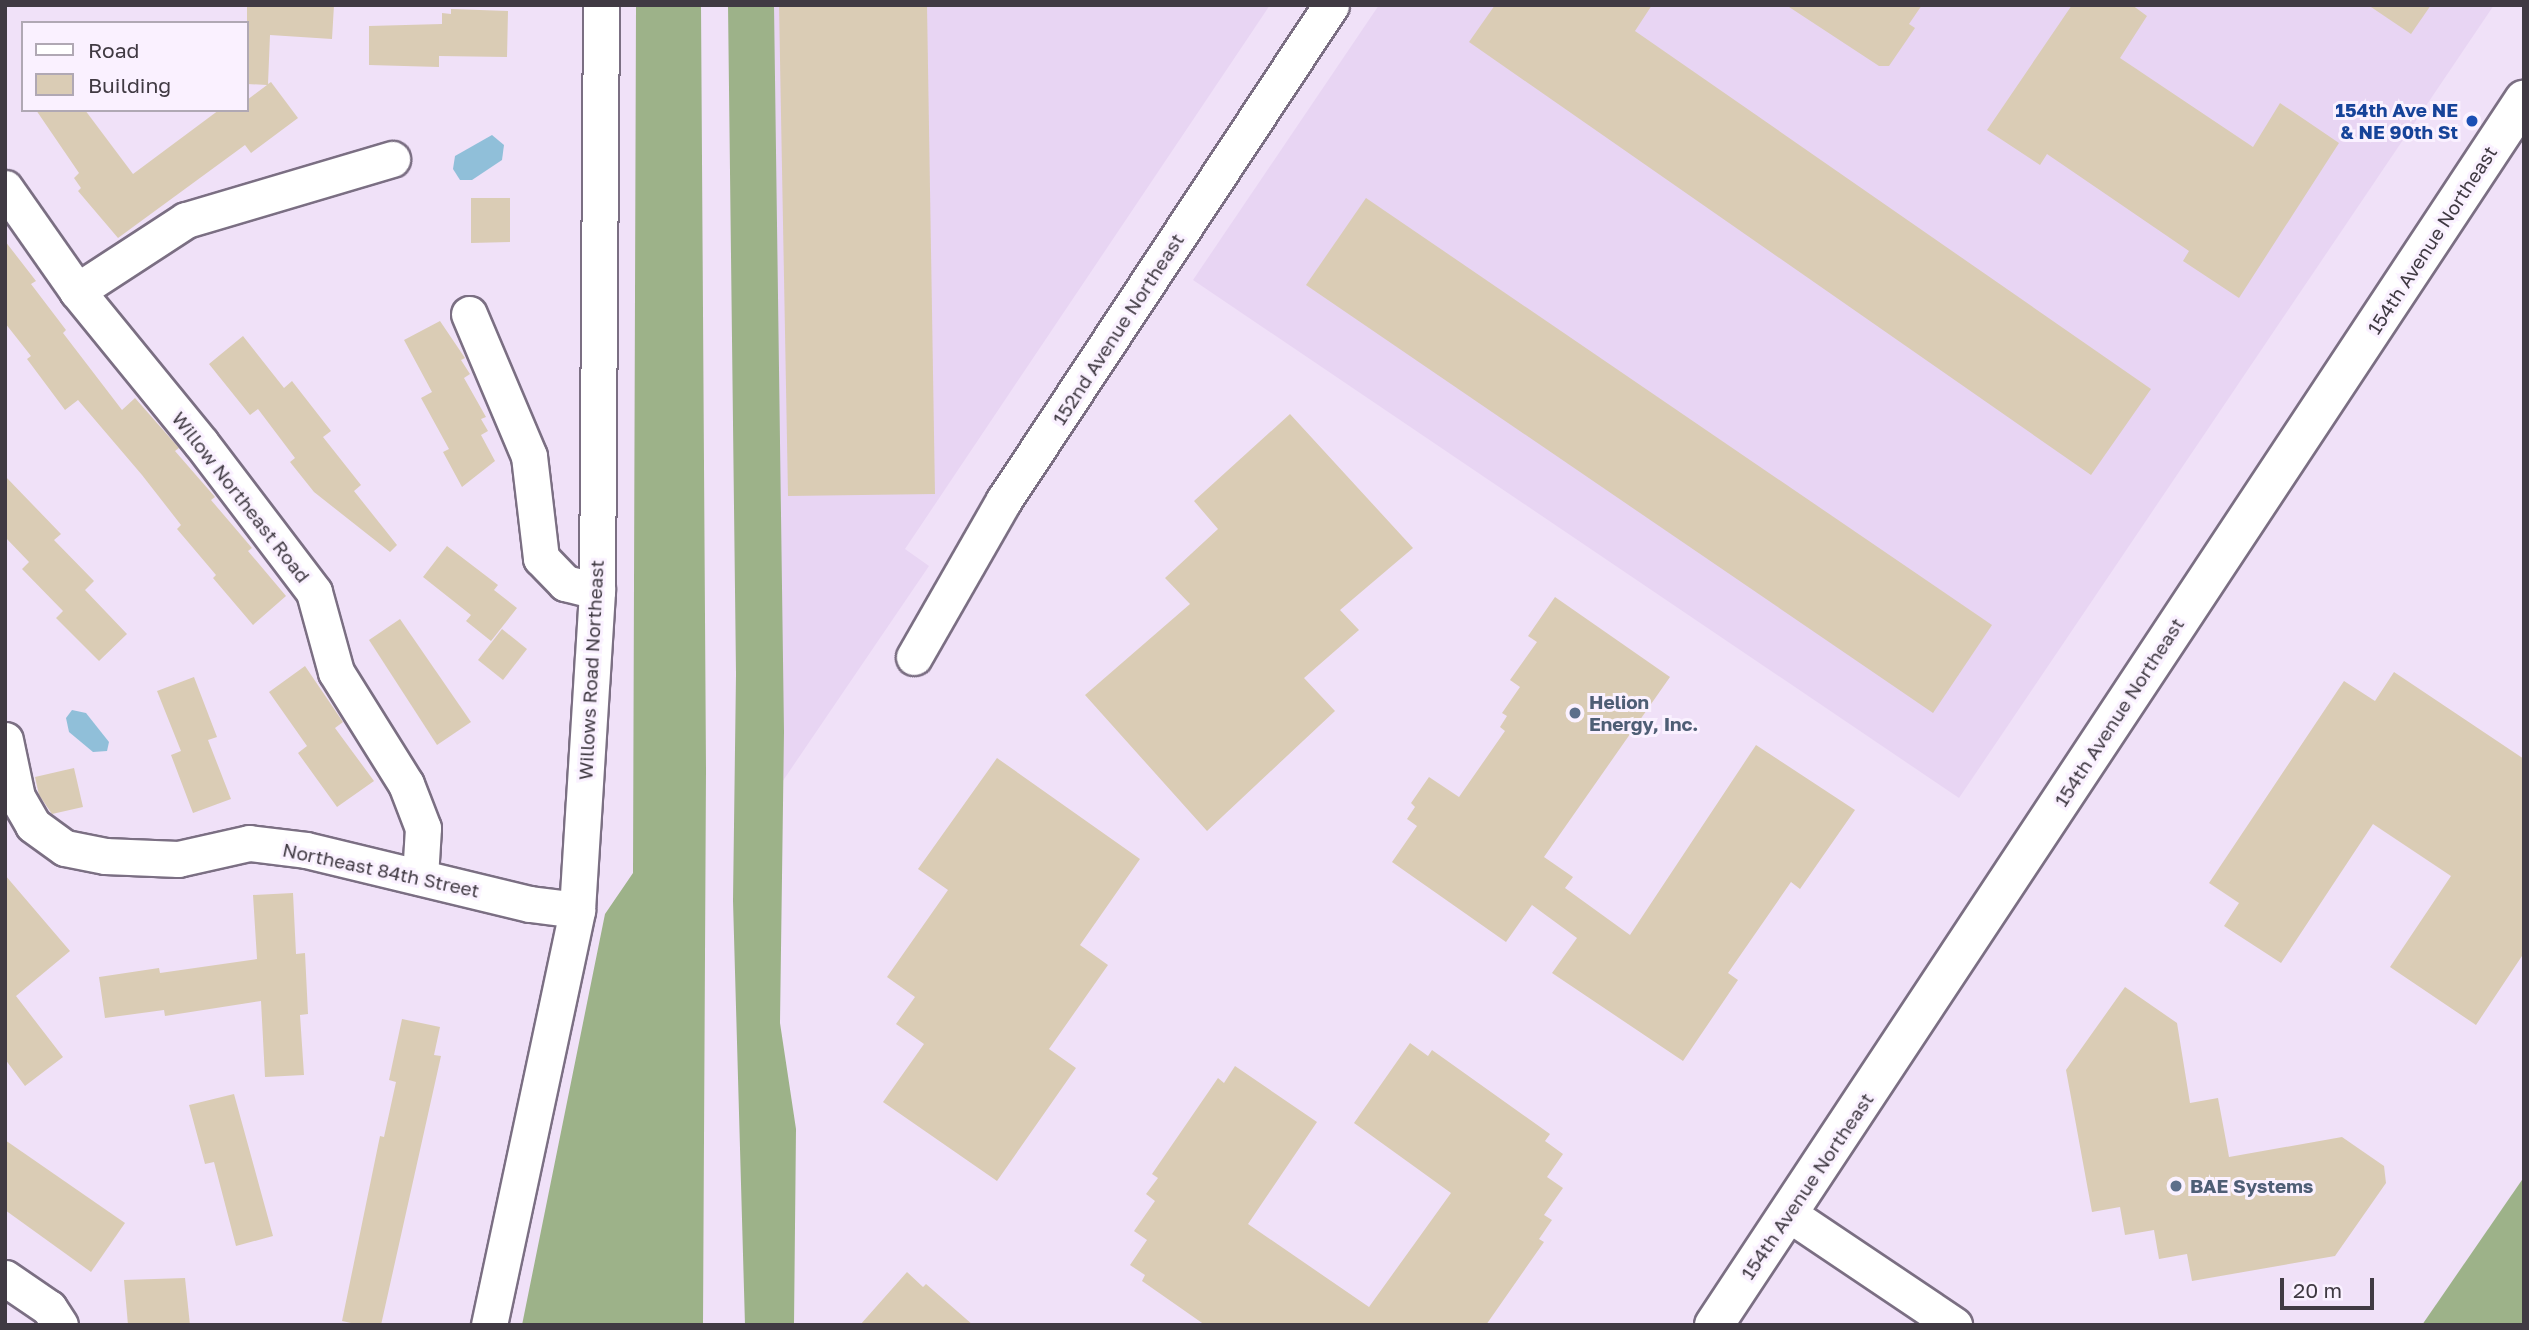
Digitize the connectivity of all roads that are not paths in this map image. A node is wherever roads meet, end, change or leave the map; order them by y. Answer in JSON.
{"nodes":[{"id":1,"x":601,"y":5,"type":"edge"},
{"id":2,"x":1331,"y":5,"type":"edge"},
{"id":3,"x":2524,"y":100,"type":"edge"},
{"id":4,"x":392,"y":159,"type":"dead end"},
{"id":5,"x":5,"y":188,"type":"edge"},
{"id":6,"x":77,"y":291,"type":"junction"},
{"id":7,"x":469,"y":314,"type":"dead end"},
{"id":8,"x":597,"y":591,"type":"junction"},
{"id":9,"x":914,"y":657,"type":"dead end"},
{"id":10,"x":5,"y":740,"type":"edge"},
{"id":11,"x":420,"y":877,"type":"junction"},
{"id":12,"x":577,"y":910,"type":"junction"},
{"id":13,"x":1789,"y":1214,"type":"junction"},
{"id":14,"x":5,"y":1278,"type":"edge"},
{"id":15,"x":60,"y":1325,"type":"edge"},
{"id":16,"x":489,"y":1325,"type":"edge"},
{"id":17,"x":1714,"y":1325,"type":"edge"},
{"id":18,"x":1954,"y":1325,"type":"edge"}],
"edges":[{"from":1,"to":8,"type":"street","name":"Willows Road Northeast"},
{"from":2,"to":9,"type":"street","name":"152nd Avenue Northeast"},
{"from":3,"to":13,"type":"main road","name":"154th Avenue Northeast"},
{"from":4,"to":6,"type":"street"},
{"from":5,"to":6,"type":"street","name":"Willow Northeast Road"},
{"from":6,"to":11,"type":"street","name":"Willow Northeast Road"},
{"from":7,"to":8,"type":"street"},
{"from":8,"to":12,"type":"street","name":"Willows Road Northeast"},
{"from":10,"to":11,"type":"street","name":"Northeast 84th Street"},
{"from":11,"to":12,"type":"street","name":"Northeast 84th Street"},
{"from":12,"to":16,"type":"street","name":"Willows Road Northeast"},
{"from":13,"to":17,"type":"main road","name":"154th Avenue Northeast"},
{"from":13,"to":18,"type":"street"},
{"from":14,"to":15,"type":"street"}]}
